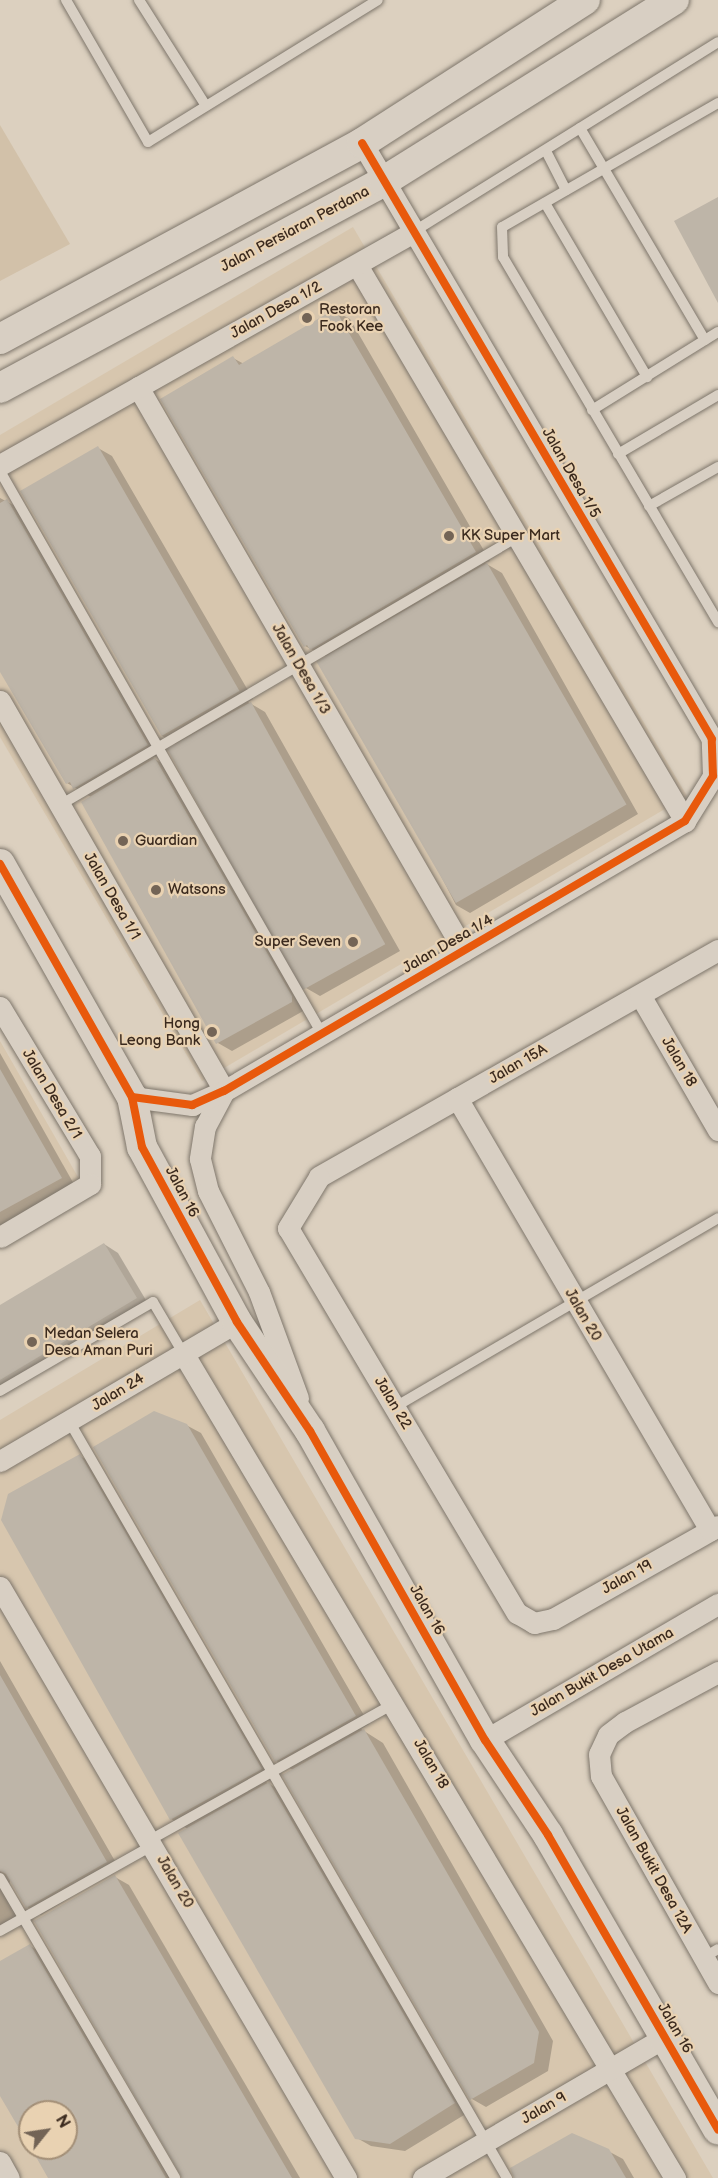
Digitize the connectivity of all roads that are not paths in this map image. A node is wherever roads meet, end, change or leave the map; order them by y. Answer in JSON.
{"nodes":[{"id":1,"x":66,"y":0,"type":"edge"},
{"id":2,"x":139,"y":0,"type":"edge"},
{"id":3,"x":378,"y":0,"type":"edge"},
{"id":4,"x":585,"y":0,"type":"edge"},
{"id":5,"x":674,"y":0,"type":"edge"},
{"id":6,"x":718,"y":42,"type":"edge"},
{"id":7,"x":718,"y":103,"type":"edge"},
{"id":8,"x":206,"y":106,"type":"junction"},
{"id":9,"x":580,"y":128,"type":"junction"},
{"id":10,"x":362,"y":143,"type":"junction"},
{"id":11,"x":546,"y":151,"type":"junction"},
{"id":12,"x":603,"y":167,"type":"junction"},
{"id":13,"x":384,"y":181,"type":"junction"},
{"id":14,"x":566,"y":190,"type":"junction"},
{"id":15,"x":545,"y":203,"type":"junction"},
{"id":16,"x":413,"y":232,"type":"junction"},
{"id":17,"x":357,"y":265,"type":"junction"},
{"id":18,"x":718,"y":332,"type":"edge"},
{"id":19,"x":0,"y":339,"type":"edge"},
{"id":20,"x":705,"y":340,"type":"junction"},
{"id":21,"x":647,"y":377,"type":"junction"},
{"id":22,"x":138,"y":387,"type":"junction"},
{"id":23,"x":0,"y":388,"type":"edge"},
{"id":24,"x":718,"y":395,"type":"edge"},
{"id":25,"x":591,"y":410,"type":"junction"},
{"id":26,"x":618,"y":454,"type":"junction"},
{"id":27,"x":0,"y":465,"type":"edge"},
{"id":28,"x":718,"y":467,"type":"edge"},
{"id":29,"x":0,"y":471,"type":"edge"},
{"id":30,"x":649,"y":506,"type":"junction"},
{"id":31,"x":519,"y":536,"type":"junction"},
{"id":32,"x":718,"y":622,"type":"edge"},
{"id":33,"x":299,"y":665,"type":"junction"},
{"id":34,"x":0,"y":701,"type":"edge"},
{"id":35,"x":156,"y":749,"type":"junction"},
{"id":36,"x":60,"y":805,"type":"junction"},
{"id":37,"x":685,"y":821,"type":"junction"},
{"id":38,"x":0,"y":864,"type":"edge"},
{"id":39,"x":718,"y":950,"type":"edge"},
{"id":40,"x":464,"y":951,"type":"junction"},
{"id":41,"x":640,"y":995,"type":"junction"},
{"id":42,"x":0,"y":1007,"type":"edge"},
{"id":43,"x":322,"y":1034,"type":"junction"},
{"id":44,"x":224,"y":1091,"type":"junction"},
{"id":45,"x":132,"y":1097,"type":"junction"},
{"id":46,"x":457,"y":1098,"type":"junction"},
{"id":47,"x":718,"y":1130,"type":"edge"},
{"id":48,"x":319,"y":1177,"type":"joint"},
{"id":49,"x":718,"y":1218,"type":"edge"},
{"id":50,"x":0,"y":1237,"type":"edge"},
{"id":51,"x":576,"y":1302,"type":"junction"},
{"id":52,"x":237,"y":1322,"type":"junction"},
{"id":53,"x":183,"y":1353,"type":"junction"},
{"id":54,"x":0,"y":1390,"type":"edge"},
{"id":55,"x":395,"y":1407,"type":"junction"},
{"id":56,"x":69,"y":1421,"type":"junction"},
{"id":57,"x":310,"y":1431,"type":"junction"},
{"id":58,"x":0,"y":1461,"type":"edge"},
{"id":59,"x":714,"y":1528,"type":"edge"},
{"id":60,"x":0,"y":1587,"type":"edge"},
{"id":61,"x":718,"y":1604,"type":"edge"},
{"id":62,"x":534,"y":1623,"type":"joint"},
{"id":63,"x":718,"y":1672,"type":"edge"},
{"id":64,"x":395,"y":1703,"type":"junction"},
{"id":65,"x":485,"y":1740,"type":"junction"},
{"id":66,"x":273,"y":1771,"type":"junction"},
{"id":67,"x":152,"y":1842,"type":"junction"},
{"id":68,"x":0,"y":1878,"type":"edge"},
{"id":69,"x":24,"y":1917,"type":"junction"},
{"id":70,"x":0,"y":1931,"type":"edge"},
{"id":71,"x":711,"y":1953,"type":"edge"},
{"id":72,"x":718,"y":1983,"type":"edge"},
{"id":73,"x":665,"y":2037,"type":"junction"},
{"id":74,"x":610,"y":2070,"type":"junction"},
{"id":75,"x":718,"y":2129,"type":"edge"},
{"id":76,"x":486,"y":2141,"type":"junction"},
{"id":77,"x":0,"y":2162,"type":"edge"},
{"id":78,"x":9,"y":2178,"type":"edge"},
{"id":79,"x":175,"y":2178,"type":"edge"},
{"id":80,"x":346,"y":2178,"type":"edge"},
{"id":81,"x":423,"y":2178,"type":"edge"},
{"id":82,"x":507,"y":2178,"type":"edge"},
{"id":83,"x":675,"y":2178,"type":"edge"}],
"edges":[{"from":1,"to":8,"type":"lane"},
{"from":2,"to":8,"type":"lane"},
{"from":3,"to":8,"type":"lane"},
{"from":4,"to":10,"type":"street"},
{"from":5,"to":13,"type":"street","name":"Jalan Persiaran Perdana"},
{"from":6,"to":9,"type":"lane"},
{"from":7,"to":12,"type":"lane"},
{"from":9,"to":11,"type":"lane"},
{"from":9,"to":12,"type":"lane"},
{"from":10,"to":13,"type":"street","name":"Jalan Desa 1/5"},
{"from":10,"to":19,"type":"street"},
{"from":11,"to":14,"type":"lane"},
{"from":11,"to":16,"type":"lane"},
{"from":12,"to":14,"type":"lane"},
{"from":12,"to":20,"type":"lane"},
{"from":13,"to":16,"type":"street","name":"Jalan Desa 1/5"},
{"from":13,"to":23,"type":"street","name":"Jalan Persiaran Perdana"},
{"from":14,"to":15,"type":"lane"},
{"from":15,"to":21,"type":"lane"},
{"from":15,"to":25,"type":"lane"},
{"from":16,"to":17,"type":"street","name":"Jalan Desa 1/2"},
{"from":16,"to":37,"type":"street","name":"Jalan Desa 1/5"},
{"from":17,"to":22,"type":"street","name":"Jalan Desa 1/2"},
{"from":17,"to":31,"type":"street"},
{"from":18,"to":20,"type":"lane"},
{"from":20,"to":21,"type":"lane"},
{"from":21,"to":25,"type":"lane"},
{"from":22,"to":27,"type":"street"},
{"from":22,"to":33,"type":"street","name":"Jalan Desa 1/3"},
{"from":24,"to":26,"type":"lane"},
{"from":25,"to":26,"type":"lane"},
{"from":26,"to":30,"type":"lane"},
{"from":28,"to":30,"type":"lane"},
{"from":29,"to":35,"type":"lane"},
{"from":30,"to":32,"type":"lane"},
{"from":31,"to":33,"type":"lane"},
{"from":31,"to":37,"type":"street"},
{"from":33,"to":35,"type":"lane"},
{"from":33,"to":40,"type":"street","name":"Jalan Desa 1/3"},
{"from":34,"to":36,"type":"street","name":"Jalan Desa 1/1"},
{"from":35,"to":36,"type":"lane"},
{"from":35,"to":43,"type":"lane"},
{"from":36,"to":44,"type":"street","name":"Jalan Desa 1/1"},
{"from":37,"to":40,"type":"street","name":"Jalan Desa 1/4"},
{"from":38,"to":45,"type":"street","name":"Jalan 16"},
{"from":39,"to":41,"type":"street","name":"Jalan 15A"},
{"from":40,"to":43,"type":"street","name":"Jalan Desa 1/4"},
{"from":41,"to":46,"type":"street","name":"Jalan 15A"},
{"from":41,"to":47,"type":"street","name":"Jalan 18"},
{"from":42,"to":50,"type":"street","name":"Jalan Desa 2/1"},
{"from":43,"to":44,"type":"street","name":"Jalan Desa 1/4"},
{"from":44,"to":45,"type":"street"},
{"from":44,"to":57,"type":"street","name":"Jalan 16"},
{"from":45,"to":52,"type":"street","name":"Jalan 16"},
{"from":46,"to":48,"type":"street","name":"Jalan 15A"},
{"from":46,"to":51,"type":"street","name":"Jalan 20"},
{"from":48,"to":55,"type":"street","name":"Jalan 22"},
{"from":49,"to":51,"type":"lane"},
{"from":51,"to":55,"type":"lane"},
{"from":51,"to":59,"type":"street","name":"Jalan 20"},
{"from":52,"to":53,"type":"street","name":"Jalan 24"},
{"from":52,"to":57,"type":"street","name":"Jalan 16"},
{"from":53,"to":54,"type":"lane"},
{"from":53,"to":56,"type":"street","name":"Jalan 24"},
{"from":53,"to":64,"type":"street","name":"Jalan 18"},
{"from":55,"to":62,"type":"street","name":"Jalan 22"},
{"from":56,"to":58,"type":"street","name":"Jalan 24"},
{"from":56,"to":66,"type":"lane"},
{"from":57,"to":65,"type":"street","name":"Jalan 16"},
{"from":59,"to":62,"type":"street","name":"Jalan 19"},
{"from":60,"to":67,"type":"street","name":"Jalan 20"},
{"from":61,"to":65,"type":"street","name":"Jalan Bukit Desa Utama"},
{"from":63,"to":71,"type":"street","name":"Jalan Bukit Desa 12A"},
{"from":64,"to":66,"type":"lane"},
{"from":64,"to":74,"type":"street","name":"Jalan 18"},
{"from":65,"to":73,"type":"street","name":"Jalan 16"},
{"from":66,"to":67,"type":"lane"},
{"from":66,"to":76,"type":"lane"},
{"from":67,"to":69,"type":"lane"},
{"from":67,"to":80,"type":"street","name":"Jalan 20"},
{"from":68,"to":69,"type":"lane"},
{"from":69,"to":70,"type":"lane"},
{"from":69,"to":79,"type":"lane"},
{"from":71,"to":72,"type":"street","name":"Jalan Bukit Desa 12A"},
{"from":73,"to":74,"type":"street","name":"Jalan 9"},
{"from":73,"to":75,"type":"street","name":"Jalan 16"},
{"from":74,"to":76,"type":"street","name":"Jalan 9"},
{"from":74,"to":83,"type":"street","name":"Jalan 18"},
{"from":76,"to":81,"type":"street","name":"Jalan 9"},
{"from":76,"to":82,"type":"lane"},
{"from":77,"to":78,"type":"street"}]}
